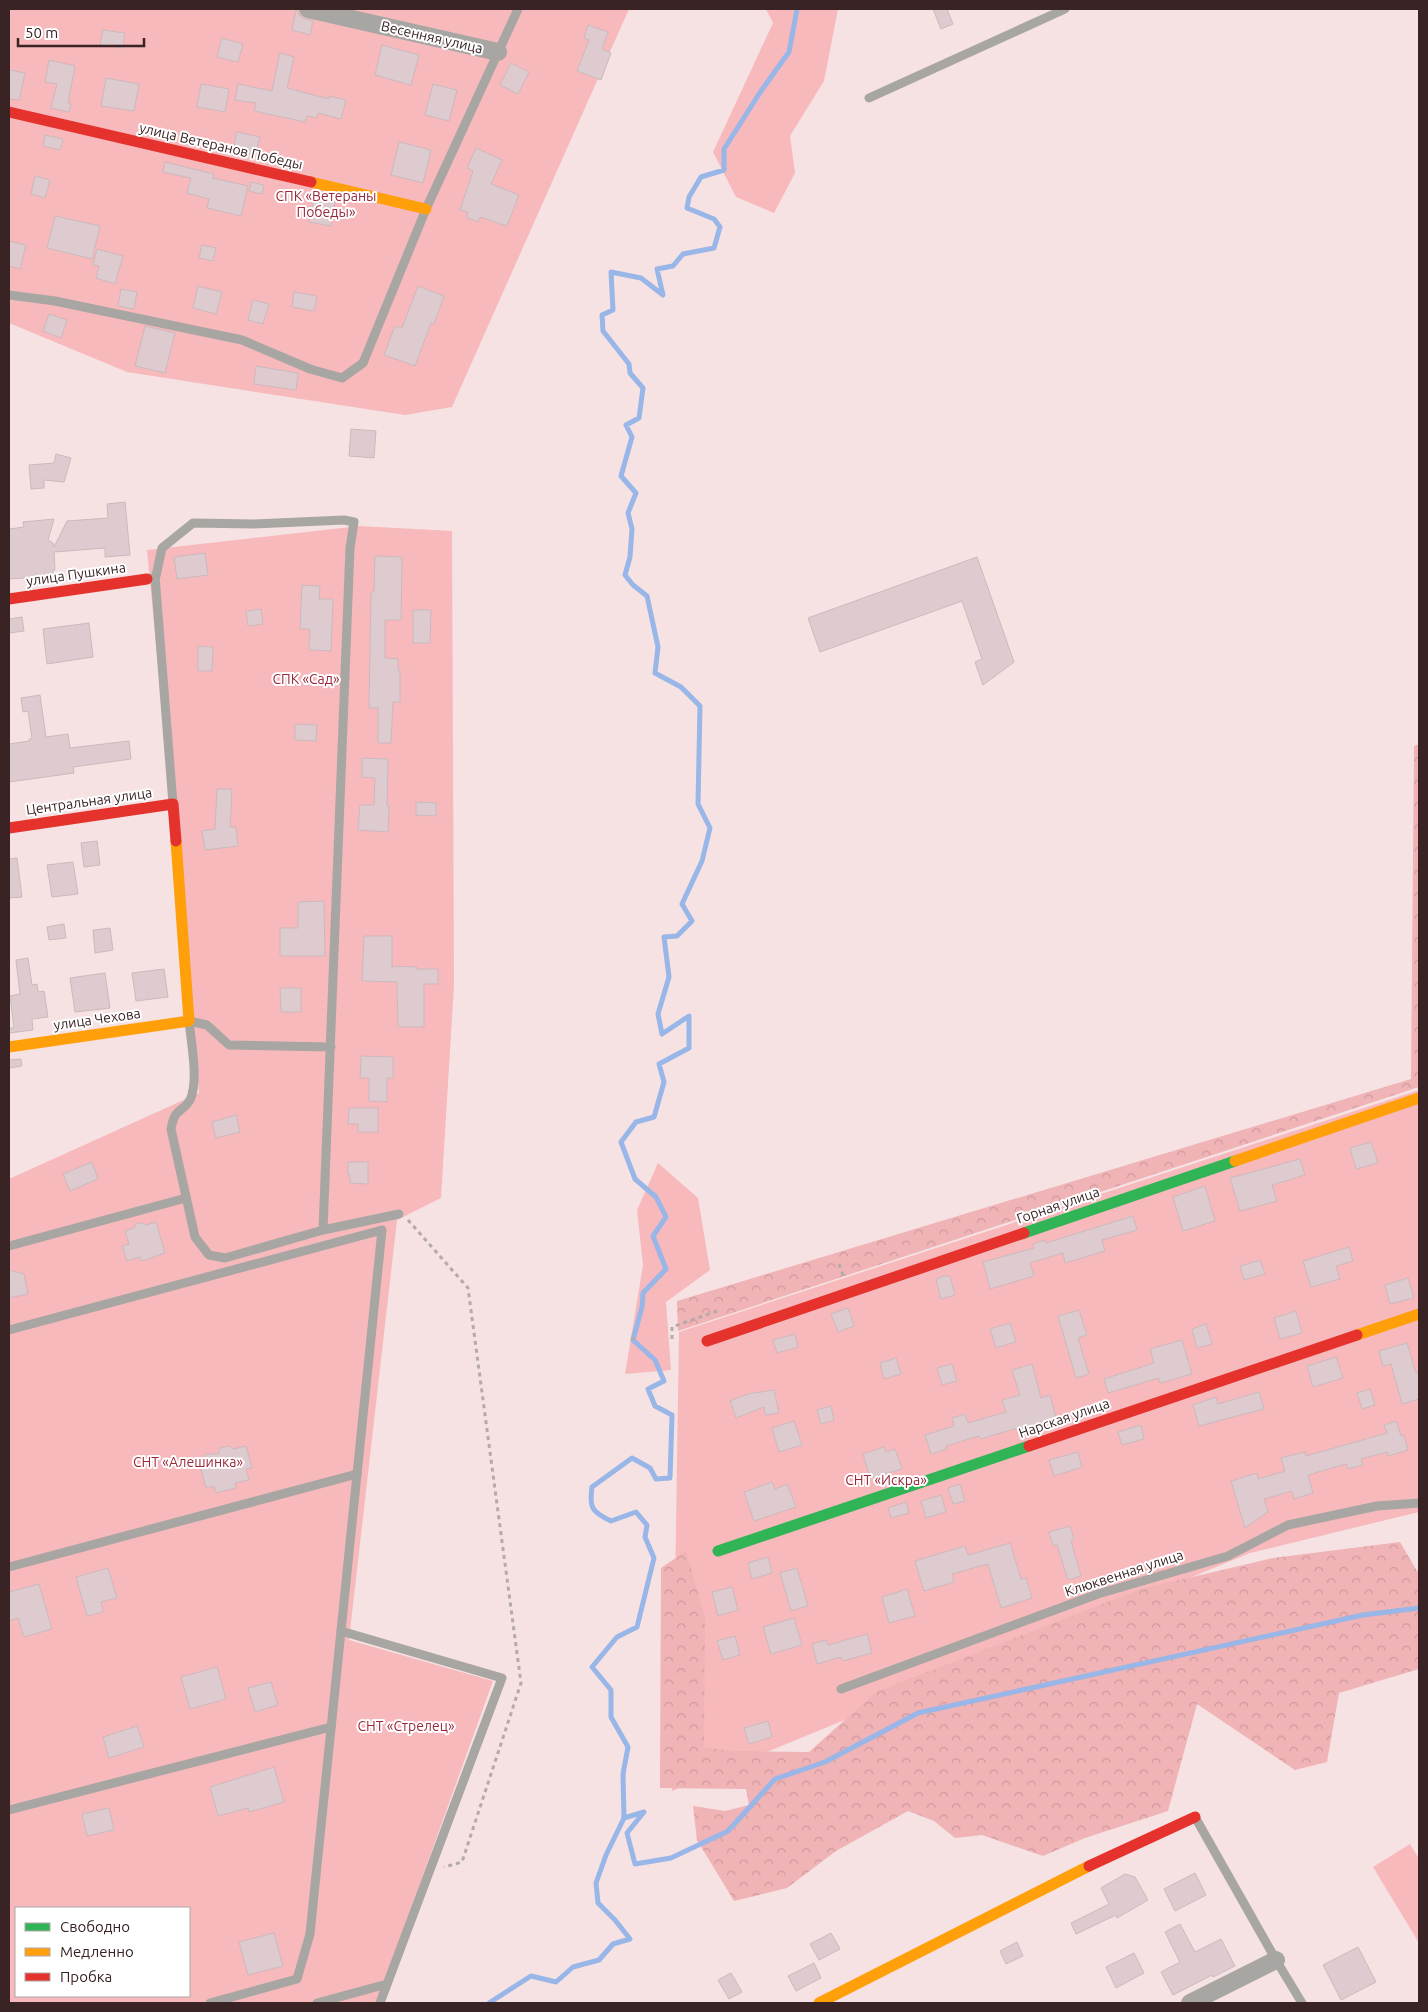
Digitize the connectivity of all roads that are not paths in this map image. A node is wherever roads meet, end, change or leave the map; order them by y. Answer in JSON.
{"nodes":[{"id":1,"x":308,"y":9,"type":"edge"},
{"id":2,"x":518,"y":9,"type":"edge"},
{"id":3,"x":1065,"y":9,"type":"edge"},
{"id":4,"x":498,"y":52,"type":"junction"},
{"id":5,"x":869,"y":98,"type":"dead end"},
{"id":6,"x":9,"y":112,"type":"edge"},
{"id":7,"x":426,"y":209,"type":"junction"},
{"id":8,"x":9,"y":295,"type":"edge"},
{"id":9,"x":151,"y":578,"type":"junction"},
{"id":10,"x":9,"y":599,"type":"edge"},
{"id":11,"x":173,"y":804,"type":"junction"},
{"id":12,"x":9,"y":828,"type":"edge"},
{"id":13,"x":189,"y":1021,"type":"junction"},
{"id":14,"x":330,"y":1047,"type":"junction"},
{"id":15,"x":9,"y":1048,"type":"edge"},
{"id":16,"x":1419,"y":1098,"type":"edge"},
{"id":17,"x":186,"y":1198,"type":"junction"},
{"id":18,"x":399,"y":1214,"type":"road end"},
{"id":19,"x":323,"y":1230,"type":"junction"},
{"id":20,"x":9,"y":1246,"type":"edge"},
{"id":21,"x":1419,"y":1314,"type":"edge"},
{"id":22,"x":9,"y":1330,"type":"edge"},
{"id":23,"x":707,"y":1341,"type":"dead end"},
{"id":24,"x":357,"y":1474,"type":"junction"},
{"id":25,"x":1419,"y":1503,"type":"edge"},
{"id":26,"x":718,"y":1551,"type":"dead end"},
{"id":27,"x":9,"y":1567,"type":"edge"},
{"id":28,"x":341,"y":1631,"type":"junction"},
{"id":29,"x":841,"y":1689,"type":"dead end"},
{"id":30,"x":331,"y":1727,"type":"junction"},
{"id":31,"x":9,"y":1810,"type":"edge"},
{"id":32,"x":1195,"y":1817,"type":"joint"},
{"id":33,"x":1276,"y":1960,"type":"junction"},
{"id":34,"x":387,"y":1984,"type":"junction"},
{"id":35,"x":210,"y":2003,"type":"edge"},
{"id":36,"x":317,"y":2003,"type":"edge"},
{"id":37,"x":380,"y":2003,"type":"edge"},
{"id":38,"x":819,"y":2003,"type":"edge"},
{"id":39,"x":1190,"y":2003,"type":"edge"},
{"id":40,"x":1302,"y":2003,"type":"edge"}],
"edges":[{"from":1,"to":4,"type":"street","name":"Весенняя улица"},
{"from":2,"to":4,"type":"lane"},
{"from":3,"to":5,"type":"lane"},
{"from":4,"to":7,"type":"lane"},
{"from":6,"to":7,"type":"street","name":"улица Ветеранов Победы"},
{"from":7,"to":8,"type":"lane"},
{"from":9,"to":10,"type":"street","name":"улица Пушкина"},
{"from":9,"to":11,"type":"lane"},
{"from":9,"to":14,"type":"lane"},
{"from":11,"to":12,"type":"street","name":"Центральная улица"},
{"from":11,"to":13,"type":"street"},
{"from":13,"to":14,"type":"lane"},
{"from":13,"to":15,"type":"street","name":"улица Чехова"},
{"from":13,"to":17,"type":"lane"},
{"from":14,"to":19,"type":"lane"},
{"from":16,"to":23,"type":"street","name":"Горная улица"},
{"from":17,"to":19,"type":"lane"},
{"from":17,"to":20,"type":"lane"},
{"from":18,"to":19,"type":"lane"},
{"from":21,"to":26,"type":"street","name":"Нарская улица"},
{"from":22,"to":24,"type":"lane"},
{"from":24,"to":27,"type":"lane"},
{"from":24,"to":28,"type":"lane"},
{"from":25,"to":29,"type":"lane","name":"Клюквенная улица"},
{"from":28,"to":30,"type":"lane"},
{"from":28,"to":34,"type":"lane"},
{"from":30,"to":31,"type":"lane"},
{"from":30,"to":35,"type":"lane"},
{"from":32,"to":33,"type":"lane"},
{"from":32,"to":38,"type":"street"},
{"from":33,"to":39,"type":"street"},
{"from":33,"to":40,"type":"lane"},
{"from":34,"to":36,"type":"lane"},
{"from":34,"to":37,"type":"lane"}]}
